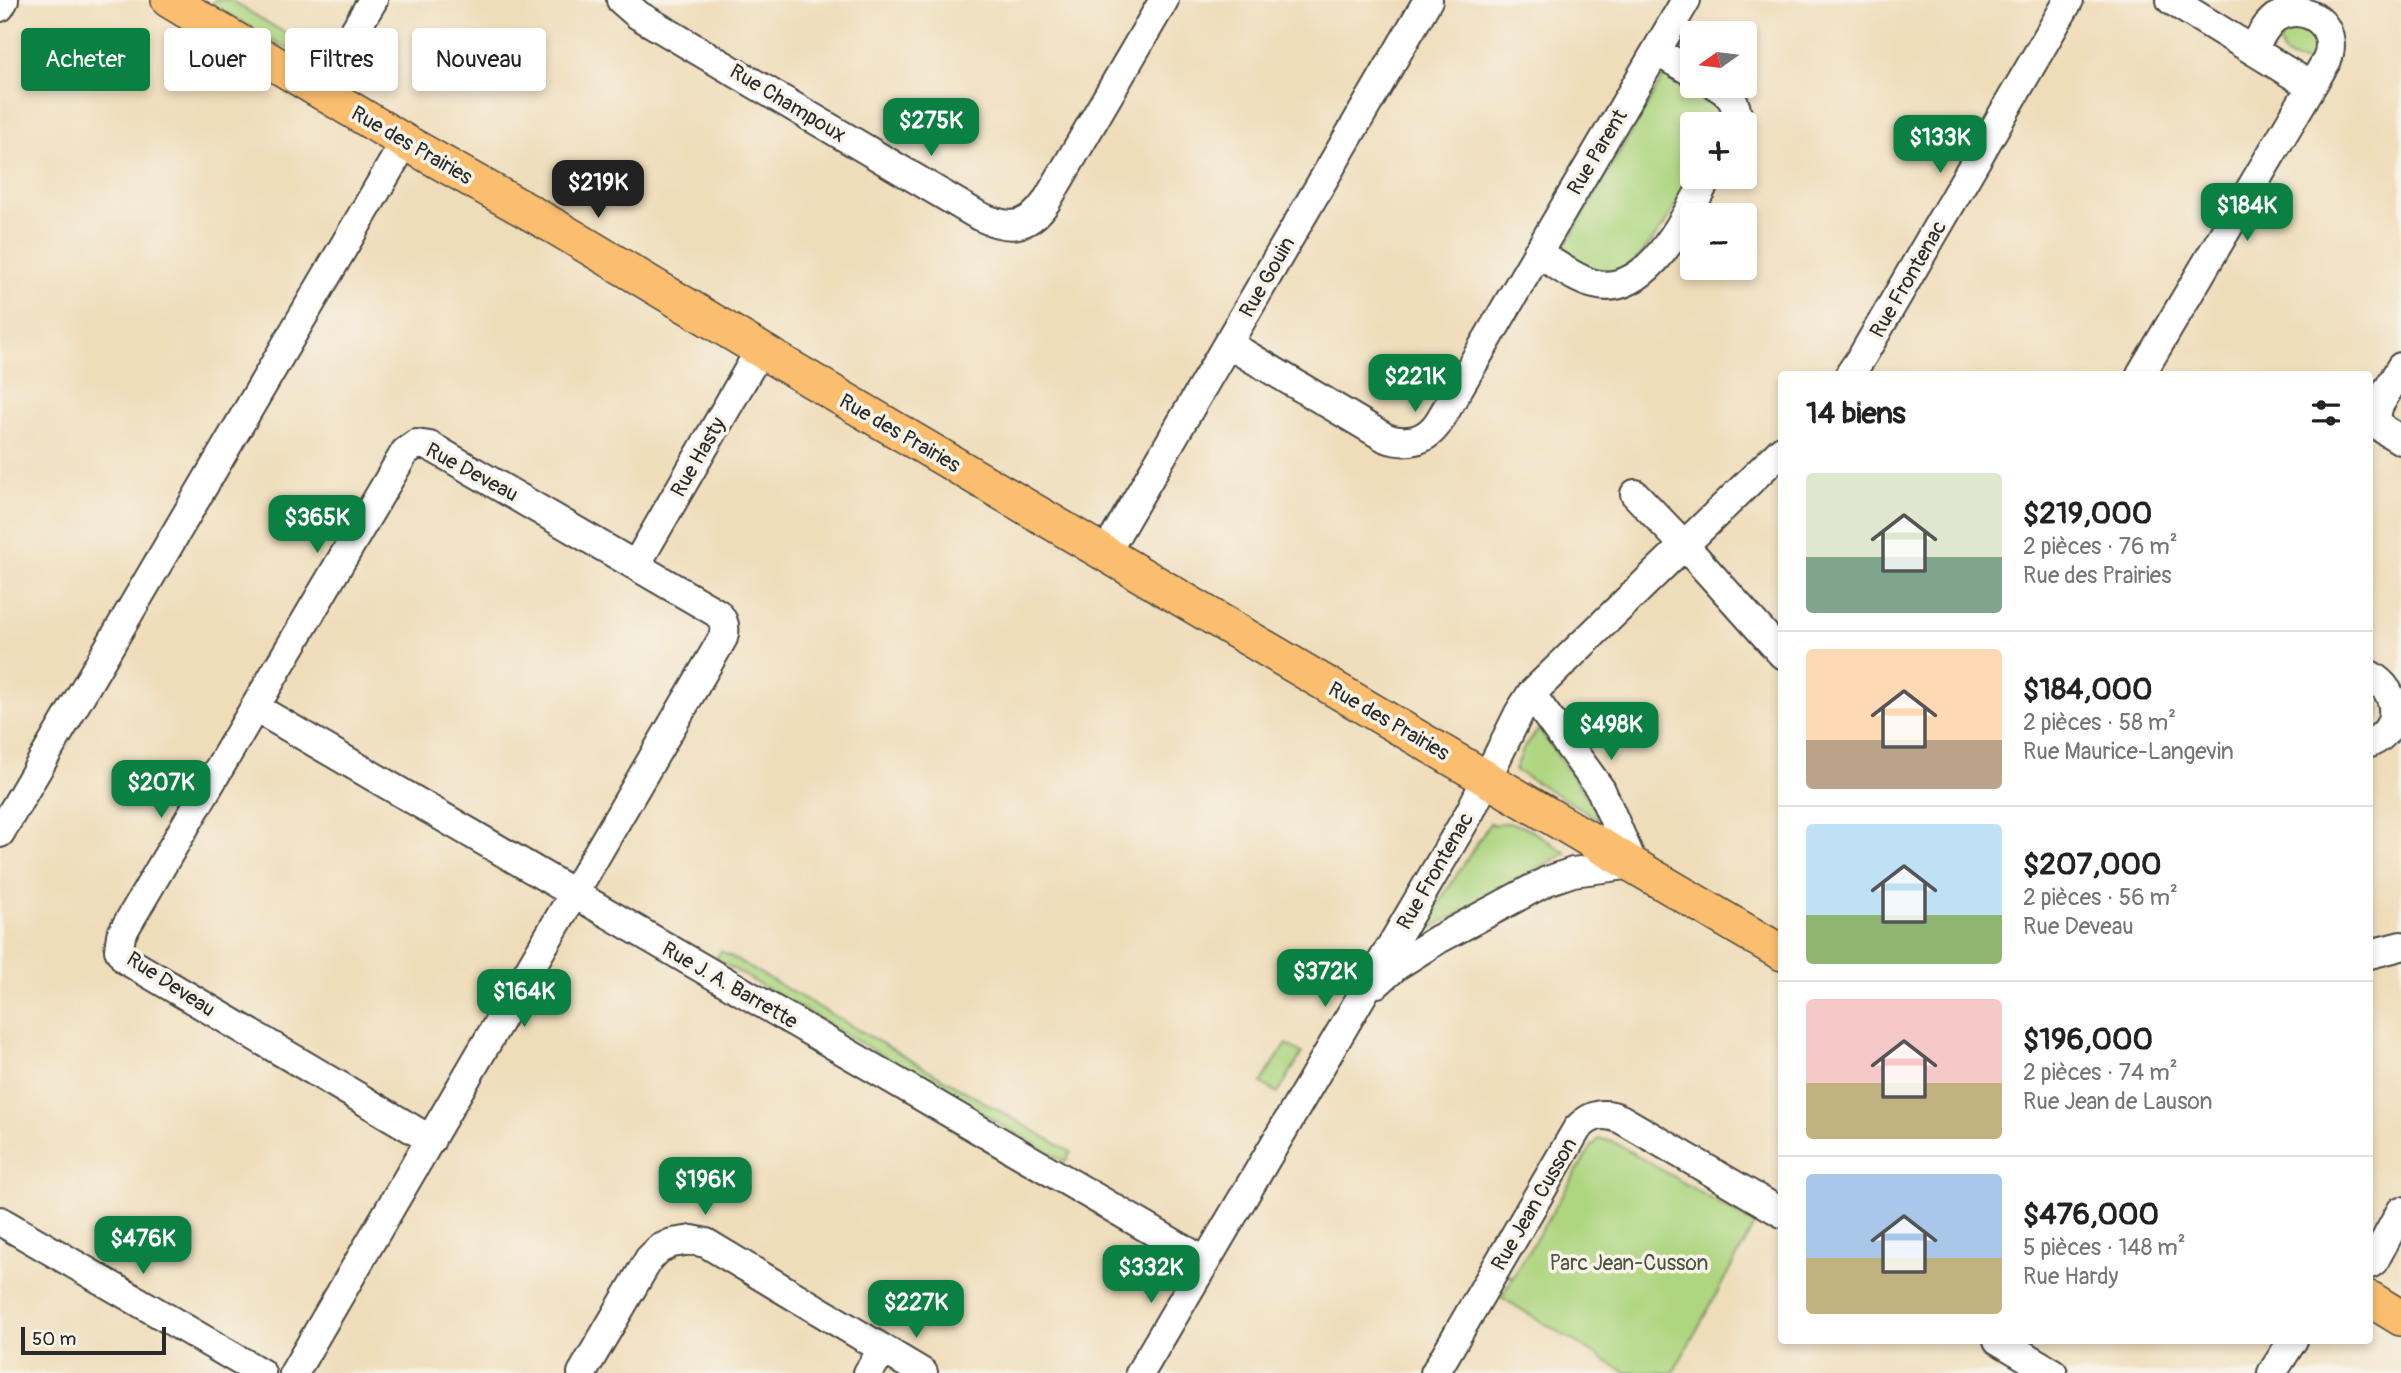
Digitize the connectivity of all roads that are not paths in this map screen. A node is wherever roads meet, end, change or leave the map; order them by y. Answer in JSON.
{"nodes":[{"id":1,"x":4,"y":0,"type":"edge"},
{"id":2,"x":169,"y":0,"type":"edge"},
{"id":3,"x":373,"y":0,"type":"edge"},
{"id":4,"x":621,"y":0,"type":"edge"},
{"id":5,"x":1164,"y":0,"type":"edge"},
{"id":6,"x":1427,"y":0,"type":"edge"},
{"id":7,"x":1686,"y":0,"type":"edge"},
{"id":8,"x":2069,"y":0,"type":"edge"},
{"id":9,"x":2171,"y":0,"type":"edge"},
{"id":10,"x":0,"y":7,"type":"edge"},
{"id":11,"x":356,"y":28,"type":"edge"},
{"id":12,"x":2253,"y":49,"type":"junction"},
{"id":13,"x":1656,"y":51,"type":"junction"},
{"id":14,"x":1680,"y":65,"type":"edge"},
{"id":15,"x":285,"y":68,"type":"edge"},
{"id":16,"x":2311,"y":86,"type":"junction"},
{"id":17,"x":323,"y":91,"type":"edge"},
{"id":18,"x":405,"y":142,"type":"junction"},
{"id":19,"x":1701,"y":189,"type":"edge"},
{"id":20,"x":1537,"y":253,"type":"junction"},
{"id":21,"x":1228,"y":344,"type":"junction"},
{"id":22,"x":760,"y":350,"type":"junction"},
{"id":23,"x":2401,"y":368,"type":"edge"},
{"id":24,"x":1852,"y":371,"type":"edge"},
{"id":25,"x":2143,"y":371,"type":"edge"},
{"id":26,"x":2401,"y":440,"type":"edge"},
{"id":27,"x":1778,"y":454,"type":"edge"},
{"id":28,"x":1635,"y":494,"type":"dead end"},
{"id":29,"x":1684,"y":545,"type":"junction"},
{"id":30,"x":1105,"y":554,"type":"junction"},
{"id":31,"x":636,"y":565,"type":"junction"},
{"id":32,"x":1778,"y":650,"type":"edge"},
{"id":33,"x":2373,"y":677,"type":"edge"},
{"id":34,"x":1531,"y":694,"type":"junction"},
{"id":35,"x":256,"y":708,"type":"junction"},
{"id":36,"x":2373,"y":742,"type":"edge"},
{"id":37,"x":1486,"y":779,"type":"junction"},
{"id":38,"x":0,"y":833,"type":"edge"},
{"id":39,"x":1633,"y":864,"type":"junction"},
{"id":40,"x":575,"y":894,"type":"junction"},
{"id":41,"x":2401,"y":946,"type":"edge"},
{"id":42,"x":1778,"y":951,"type":"edge"},
{"id":43,"x":2373,"y":953,"type":"edge"},
{"id":44,"x":1358,"y":1002,"type":"junction"},
{"id":45,"x":431,"y":1140,"type":"junction"},
{"id":46,"x":1778,"y":1211,"type":"edge"},
{"id":47,"x":2401,"y":1211,"type":"edge"},
{"id":48,"x":0,"y":1221,"type":"edge"},
{"id":49,"x":1204,"y":1261,"type":"junction"},
{"id":50,"x":2373,"y":1262,"type":"edge"},
{"id":51,"x":2373,"y":1301,"type":"edge"},
{"id":52,"x":2401,"y":1318,"type":"edge"},
{"id":53,"x":2005,"y":1344,"type":"edge"},
{"id":54,"x":2290,"y":1344,"type":"edge"},
{"id":55,"x":883,"y":1349,"type":"junction"},
{"id":56,"x":261,"y":1373,"type":"edge"},
{"id":57,"x":294,"y":1373,"type":"edge"},
{"id":58,"x":582,"y":1373,"type":"edge"},
{"id":59,"x":868,"y":1373,"type":"edge"},
{"id":60,"x":923,"y":1373,"type":"edge"},
{"id":61,"x":1140,"y":1373,"type":"edge"},
{"id":62,"x":1435,"y":1373,"type":"edge"},
{"id":63,"x":2053,"y":1373,"type":"edge"},
{"id":64,"x":2272,"y":1373,"type":"edge"}],
"edges":[{"from":1,"to":10,"type":"street"},
{"from":2,"to":15,"type":"main road","name":"Rue des Prairies"},
{"from":3,"to":11,"type":"street"},
{"from":4,"to":5,"type":"street","name":"Rue Champoux"},
{"from":6,"to":21,"type":"street","name":"Rue Gouin"},
{"from":7,"to":13,"type":"street","name":"Rue Parent"},
{"from":8,"to":24,"type":"street","name":"Rue Frontenac"},
{"from":9,"to":12,"type":"street"},
{"from":12,"to":16,"type":"street"},
{"from":12,"to":16,"type":"street"},
{"from":13,"to":14,"type":"street"},
{"from":13,"to":20,"type":"street","name":"Rue Parent"},
{"from":16,"to":25,"type":"street"},
{"from":17,"to":18,"type":"main road","name":"Rue des Prairies"},
{"from":18,"to":22,"type":"main road","name":"Rue des Prairies"},
{"from":18,"to":38,"type":"street"},
{"from":19,"to":20,"type":"street"},
{"from":20,"to":21,"type":"street","name":"Rue Parent"},
{"from":21,"to":30,"type":"street","name":"Rue Gouin"},
{"from":22,"to":30,"type":"main road","name":"Rue des Prairies"},
{"from":22,"to":31,"type":"street","name":"Rue Hasty"},
{"from":23,"to":26,"type":"street"},
{"from":27,"to":29,"type":"street","name":"Rue Frontenac"},
{"from":28,"to":29,"type":"street"},
{"from":29,"to":32,"type":"street"},
{"from":29,"to":34,"type":"street","name":"Rue Frontenac"},
{"from":30,"to":37,"type":"main road","name":"Rue des Prairies"},
{"from":31,"to":35,"type":"street","name":"Rue Deveau"},
{"from":31,"to":40,"type":"street","name":"Rue Deveau"},
{"from":33,"to":36,"type":"street"},
{"from":34,"to":37,"type":"street","name":"Rue Frontenac"},
{"from":34,"to":39,"type":"street"},
{"from":35,"to":40,"type":"street","name":"Rue J. A. Barrette"},
{"from":35,"to":45,"type":"street","name":"Rue Deveau"},
{"from":37,"to":39,"type":"main road","name":"Rue des Prairies"},
{"from":37,"to":44,"type":"street","name":"Rue Frontenac"},
{"from":39,"to":42,"type":"main road","name":"Rue des Prairies"},
{"from":39,"to":44,"type":"street"},
{"from":40,"to":45,"type":"street","name":"Rue Deveau"},
{"from":40,"to":49,"type":"street","name":"Rue J. A. Barrette"},
{"from":41,"to":43,"type":"street"},
{"from":44,"to":49,"type":"street","name":"Rue Frontenac"},
{"from":45,"to":57,"type":"street","name":"Rue Deveau"},
{"from":46,"to":62,"type":"street","name":"Rue Jean Cusson"},
{"from":47,"to":50,"type":"street"},
{"from":48,"to":56,"type":"street"},
{"from":49,"to":61,"type":"street","name":"Rue Frontenac"},
{"from":51,"to":52,"type":"main road"},
{"from":53,"to":63,"type":"street"},
{"from":54,"to":64,"type":"street"},
{"from":55,"to":58,"type":"street"},
{"from":55,"to":59,"type":"street"},
{"from":55,"to":60,"type":"street"}]}
